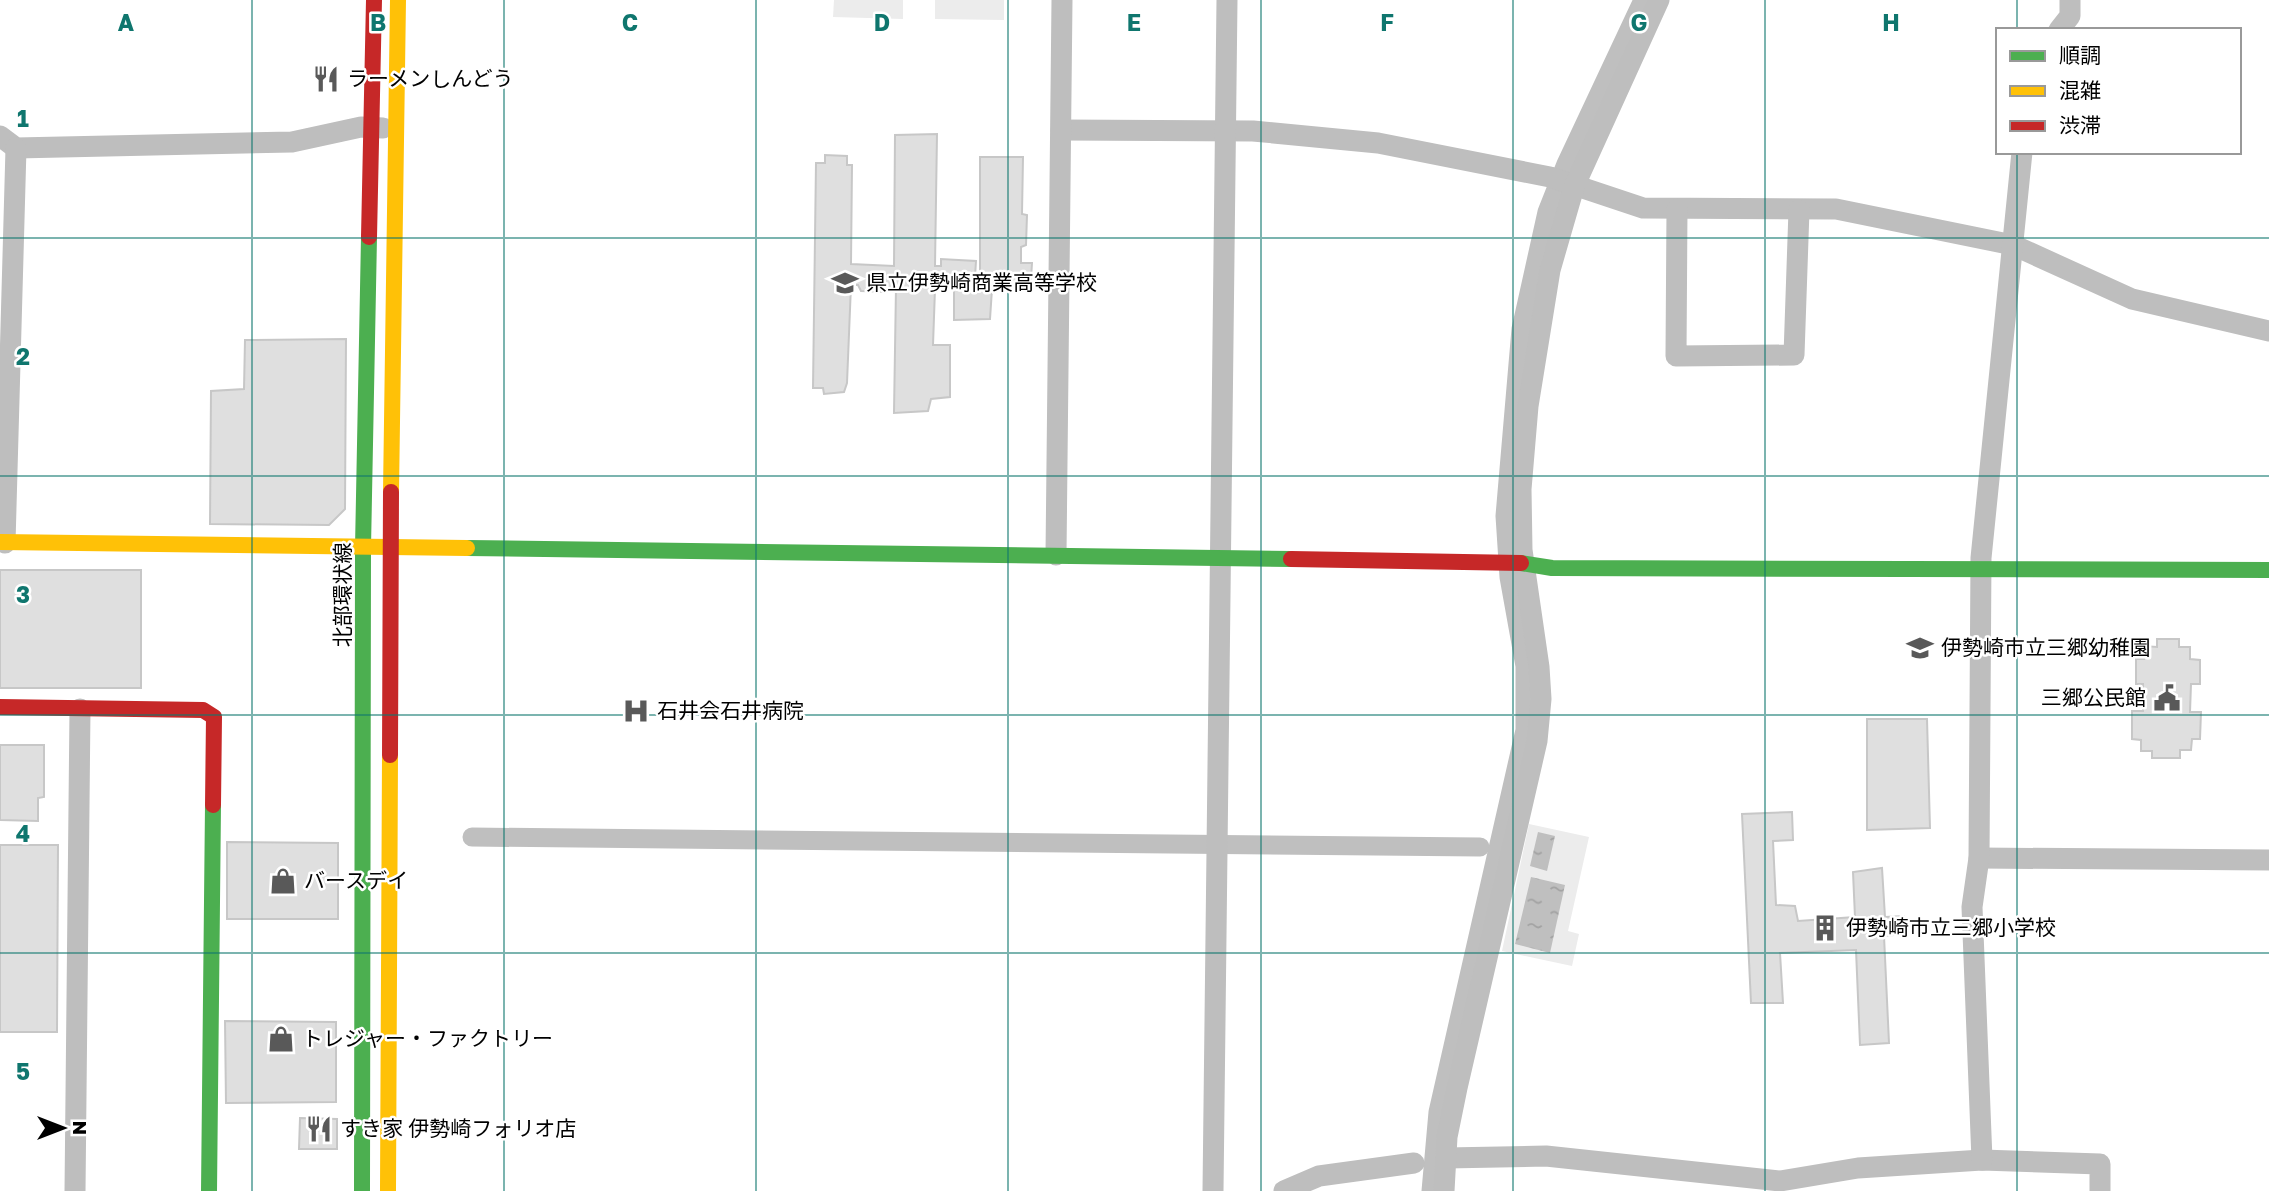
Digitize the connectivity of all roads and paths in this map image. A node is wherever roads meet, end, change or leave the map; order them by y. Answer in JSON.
{"nodes":[{"id":1,"x":374,"y":0,"type":"edge"},
{"id":2,"x":398,"y":0,"type":"edge"},
{"id":3,"x":1062,"y":0,"type":"edge"},
{"id":4,"x":1227,"y":0,"type":"edge"},
{"id":5,"x":1659,"y":0,"type":"edge"},
{"id":6,"x":2070,"y":0,"type":"edge"},
{"id":7,"x":2061,"y":28,"type":"edge"},
{"id":8,"x":371,"y":128,"type":"junction"},
{"id":9,"x":395,"y":128,"type":"junction"},
{"id":10,"x":1061,"y":130,"type":"junction"},
{"id":11,"x":1226,"y":130,"type":"junction"},
{"id":12,"x":8,"y":142,"type":"edge"},
{"id":13,"x":2022,"y":154,"type":"edge"},
{"id":14,"x":1574,"y":187,"type":"junction"},
{"id":15,"x":1677,"y":209,"type":"junction"},
{"id":16,"x":1799,"y":210,"type":"junction"},
{"id":17,"x":2013,"y":245,"type":"junction"},
{"id":18,"x":2269,"y":331,"type":"edge"},
{"id":19,"x":3,"y":542,"type":"edge"},
{"id":20,"x":363,"y":548,"type":"junction"},
{"id":21,"x":391,"y":548,"type":"junction"},
{"id":22,"x":1056,"y":555,"type":"junction"},
{"id":23,"x":1220,"y":557,"type":"junction"},
{"id":24,"x":1520,"y":564,"type":"junction"},
{"id":25,"x":1982,"y":569,"type":"junction"},
{"id":26,"x":2269,"y":570,"type":"edge"},
{"id":27,"x":0,"y":707,"type":"edge"},
{"id":28,"x":80,"y":709,"type":"junction"},
{"id":29,"x":1979,"y":858,"type":"junction"},
{"id":30,"x":2269,"y":860,"type":"edge"},
{"id":31,"x":1446,"y":1158,"type":"junction"},
{"id":32,"x":1982,"y":1160,"type":"junction"},
{"id":33,"x":1414,"y":1163,"type":"dead end"},
{"id":34,"x":1780,"y":1186,"type":"edge"},
{"id":35,"x":75,"y":1191,"type":"edge"},
{"id":36,"x":209,"y":1191,"type":"edge"},
{"id":37,"x":362,"y":1191,"type":"edge"},
{"id":38,"x":388,"y":1191,"type":"edge"},
{"id":39,"x":1213,"y":1191,"type":"edge"},
{"id":40,"x":1284,"y":1191,"type":"edge"},
{"id":41,"x":1444,"y":1191,"type":"edge"},
{"id":42,"x":2100,"y":1191,"type":"edge"}],
"edges":[{"from":1,"to":8,"type":"street","name":"北部環状線"},
{"from":2,"to":9,"type":"street"},
{"from":3,"to":10,"type":"street"},
{"from":4,"to":11,"type":"street"},
{"from":5,"to":14,"type":"street"},
{"from":6,"to":7,"type":"street"},
{"from":8,"to":9,"type":"street"},
{"from":8,"to":12,"type":"street"},
{"from":8,"to":20,"type":"street","name":"北部環状線"},
{"from":9,"to":21,"type":"street"},
{"from":10,"to":11,"type":"street"},
{"from":10,"to":22,"type":"street"},
{"from":11,"to":14,"type":"street"},
{"from":11,"to":23,"type":"street"},
{"from":12,"to":19,"type":"street"},
{"from":13,"to":17,"type":"street"},
{"from":14,"to":15,"type":"street"},
{"from":14,"to":24,"type":"street"},
{"from":15,"to":16,"type":"street"},
{"from":15,"to":16,"type":"street"},
{"from":16,"to":17,"type":"street"},
{"from":17,"to":18,"type":"street"},
{"from":17,"to":25,"type":"street"},
{"from":19,"to":20,"type":"street"},
{"from":20,"to":21,"type":"street"},
{"from":20,"to":37,"type":"street","name":"北部環状線"},
{"from":21,"to":22,"type":"street"},
{"from":21,"to":38,"type":"street"},
{"from":22,"to":23,"type":"street"},
{"from":23,"to":24,"type":"street"},
{"from":23,"to":39,"type":"street"},
{"from":24,"to":25,"type":"street"},
{"from":24,"to":31,"type":"street"},
{"from":25,"to":26,"type":"street"},
{"from":25,"to":29,"type":"street"},
{"from":27,"to":28,"type":"street"},
{"from":28,"to":35,"type":"street"},
{"from":28,"to":36,"type":"street"},
{"from":29,"to":30,"type":"street"},
{"from":29,"to":32,"type":"street"},
{"from":31,"to":34,"type":"street"},
{"from":31,"to":41,"type":"street"},
{"from":32,"to":34,"type":"street"},
{"from":32,"to":42,"type":"street"},
{"from":33,"to":40,"type":"street"}]}
